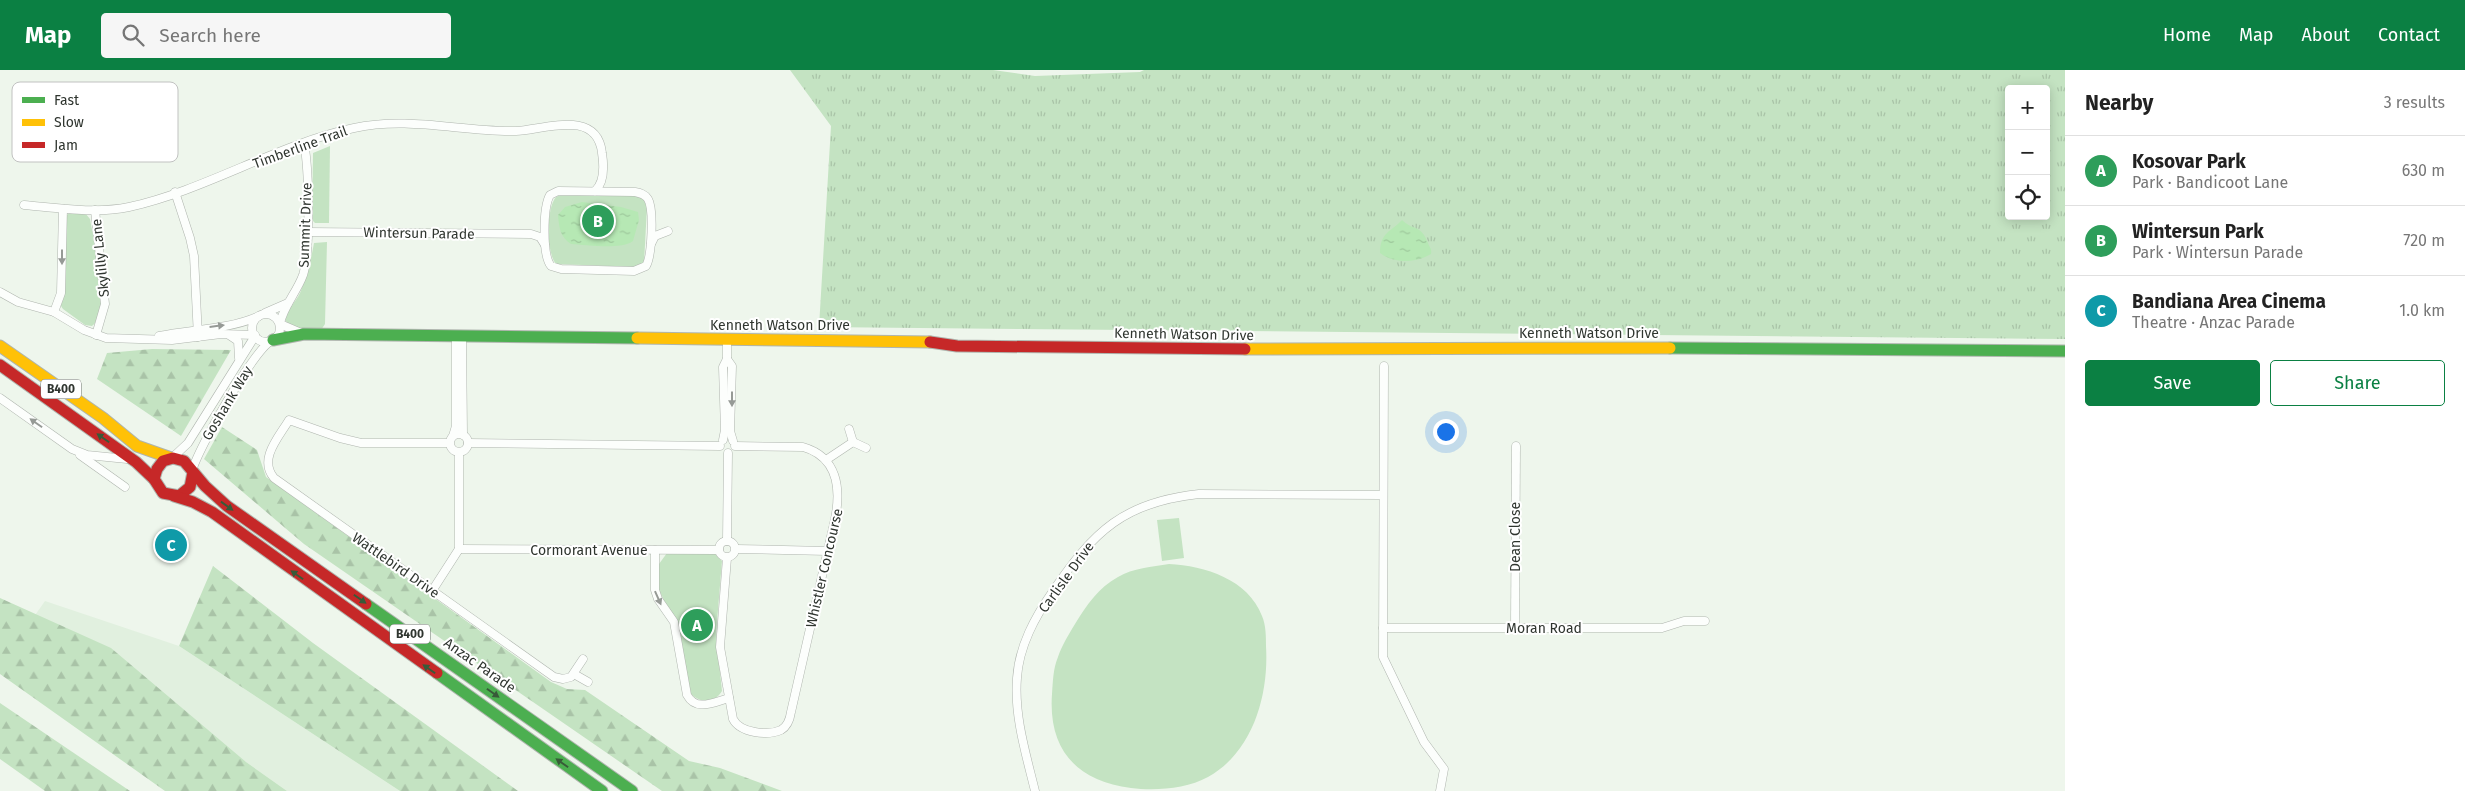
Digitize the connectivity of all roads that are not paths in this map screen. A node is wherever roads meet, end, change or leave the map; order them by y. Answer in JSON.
{"nodes":[{"id":1,"x":304,"y":144,"type":"junction"},
{"id":2,"x":602,"y":178,"type":"junction"},
{"id":3,"x":595,"y":191,"type":"junction"},
{"id":4,"x":614,"y":191,"type":"junction"},
{"id":5,"x":175,"y":192,"type":"junction"},
{"id":6,"x":24,"y":205,"type":"dead end"},
{"id":7,"x":63,"y":209,"type":"junction"},
{"id":8,"x":94,"y":210,"type":"junction"},
{"id":9,"x":651,"y":219,"type":"junction"},
{"id":10,"x":546,"y":223,"type":"junction"},
{"id":11,"x":307,"y":232,"type":"junction"},
{"id":12,"x":531,"y":234,"type":"junction"},
{"id":13,"x":650,"y":245,"type":"junction"},
{"id":14,"x":545,"y":246,"type":"junction"},
{"id":15,"x":0,"y":292,"type":"edge"},
{"id":16,"x":288,"y":303,"type":"junction"},
{"id":17,"x":54,"y":312,"type":"junction"},
{"id":18,"x":260,"y":315,"type":"junction"},
{"id":19,"x":280,"y":324,"type":"junction"},
{"id":20,"x":197,"y":328,"type":"junction"},
{"id":21,"x":225,"y":334,"type":"junction"},
{"id":22,"x":304,"y":334,"type":"junction"},
{"id":23,"x":96,"y":335,"type":"junction"},
{"id":24,"x":255,"y":335,"type":"junction"},
{"id":25,"x":459,"y":336,"type":"junction"},
{"id":26,"x":198,"y":337,"type":"junction"},
{"id":27,"x":152,"y":338,"type":"junction"},
{"id":28,"x":272,"y":340,"type":"junction"},
{"id":29,"x":727,"y":340,"type":"junction"},
{"id":30,"x":0,"y":346,"type":"edge"},
{"id":31,"x":2065,"y":351,"type":"edge"},
{"id":32,"x":727,"y":359,"type":"junction"},
{"id":33,"x":239,"y":360,"type":"junction"},
{"id":34,"x":0,"y":365,"type":"edge"},
{"id":35,"x":1384,"y":366,"type":"dead end"},
{"id":36,"x":0,"y":398,"type":"edge"},
{"id":37,"x":849,"y":429,"type":"dead end"},
{"id":38,"x":463,"y":435,"type":"junction"},
{"id":39,"x":451,"y":439,"type":"junction"},
{"id":40,"x":468,"y":442,"type":"junction"},
{"id":41,"x":721,"y":442,"type":"junction"},
{"id":42,"x":853,"y":442,"type":"junction"},
{"id":43,"x":734,"y":444,"type":"junction"},
{"id":44,"x":1516,"y":446,"type":"dead end"},
{"id":45,"x":866,"y":448,"type":"dead end"},
{"id":46,"x":72,"y":449,"type":"junction"},
{"id":47,"x":459,"y":452,"type":"junction"},
{"id":48,"x":728,"y":453,"type":"junction"},
{"id":49,"x":171,"y":458,"type":"junction"},
{"id":50,"x":826,"y":460,"type":"junction"},
{"id":51,"x":136,"y":462,"type":"junction"},
{"id":52,"x":192,"y":472,"type":"junction"},
{"id":53,"x":154,"y":479,"type":"junction"},
{"id":54,"x":126,"y":487,"type":"dead end"},
{"id":55,"x":1383,"y":495,"type":"junction"},
{"id":56,"x":174,"y":496,"type":"junction"},
{"id":57,"x":726,"y":541,"type":"junction"},
{"id":58,"x":459,"y":549,"type":"junction"},
{"id":59,"x":736,"y":549,"type":"junction"},
{"id":60,"x":655,"y":550,"type":"junction"},
{"id":61,"x":719,"y":550,"type":"junction"},
{"id":62,"x":827,"y":550,"type":"junction"},
{"id":63,"x":727,"y":558,"type":"junction"},
{"id":64,"x":432,"y":591,"type":"junction"},
{"id":65,"x":1705,"y":621,"type":"dead end"},
{"id":66,"x":1515,"y":627,"type":"junction"},
{"id":67,"x":1383,"y":628,"type":"junction"},
{"id":68,"x":583,"y":660,"type":"dead end"},
{"id":69,"x":574,"y":674,"type":"junction"},
{"id":70,"x":588,"y":682,"type":"dead end"},
{"id":71,"x":729,"y":698,"type":"junction"},
{"id":72,"x":602,"y":791,"type":"edge"},
{"id":73,"x":632,"y":791,"type":"edge"},
{"id":74,"x":1035,"y":791,"type":"edge"},
{"id":75,"x":1440,"y":791,"type":"edge"}],
"edges":[{"from":1,"to":2,"type":"street","name":"Timberline Trail"},
{"from":1,"to":5,"type":"street","name":"Timberline Trail"},
{"from":1,"to":11,"type":"street","name":"Summit Drive"},
{"from":2,"to":3,"type":"street","name":"Timberline Trail"},
{"from":2,"to":4,"type":"street"},
{"from":3,"to":4,"type":"street"},
{"from":3,"to":10,"type":"street"},
{"from":4,"to":9,"type":"street"},
{"from":5,"to":8,"type":"street","name":"Timberline Trail"},
{"from":5,"to":20,"type":"street"},
{"from":6,"to":7,"type":"street","name":"Timberline Trail"},
{"from":7,"to":8,"type":"street","name":"Timberline Trail"},
{"from":7,"to":17,"type":"street","one_way":true},
{"from":8,"to":23,"type":"street","name":"Skylilly Lane"},
{"from":9,"to":13,"type":"street"},
{"from":9,"to":13,"type":"street"},
{"from":10,"to":12,"type":"street"},
{"from":10,"to":14,"type":"street"},
{"from":11,"to":12,"type":"street","name":"Wintersun Parade"},
{"from":11,"to":16,"type":"street","name":"Summit Drive"},
{"from":12,"to":14,"type":"street"},
{"from":13,"to":14,"type":"street"},
{"from":15,"to":17,"type":"street"},
{"from":16,"to":18,"type":"street"},
{"from":16,"to":19,"type":"street","name":"Summit Drive"},
{"from":17,"to":23,"type":"street"},
{"from":18,"to":19,"type":"street"},
{"from":20,"to":18,"type":"street","one_way":true},
{"from":18,"to":24,"type":"street"},
{"from":19,"to":22,"type":"street","name":"Kenneth Watson Drive"},
{"from":19,"to":28,"type":"street"},
{"from":20,"to":26,"type":"street"},
{"from":20,"to":27,"type":"street"},
{"from":21,"to":24,"type":"street"},
{"from":21,"to":26,"type":"street"},
{"from":21,"to":33,"type":"street","name":"Goshank Way"},
{"from":22,"to":25,"type":"street","name":"Kenneth Watson Drive"},
{"from":22,"to":28,"type":"street","name":"Kenneth Watson Drive"},
{"from":23,"to":27,"type":"street"},
{"from":24,"to":28,"type":"street"},
{"from":24,"to":33,"type":"street","name":"Goshank Way"},
{"from":25,"to":29,"type":"street","name":"Kenneth Watson Drive"},
{"from":25,"to":38,"type":"street"},
{"from":25,"to":39,"type":"street"},
{"from":26,"to":27,"type":"street"},
{"from":28,"to":52,"type":"street","name":"Goshank Way"},
{"from":29,"to":31,"type":"street","name":"Kenneth Watson Drive"},
{"from":29,"to":32,"type":"street"},
{"from":30,"to":49,"type":"street","number":"B400"},
{"from":32,"to":41,"type":"street"},
{"from":32,"to":43,"type":"street","one_way":true},
{"from":33,"to":49,"type":"street","name":"Goshank Way"},
{"from":51,"to":34,"type":"street","number":"B400","one_way":true},
{"from":35,"to":55,"type":"street"},
{"from":46,"to":36,"type":"street","one_way":true},
{"from":37,"to":42,"type":"street"},
{"from":38,"to":39,"type":"street"},
{"from":38,"to":40,"type":"street"},
{"from":39,"to":47,"type":"street"},
{"from":39,"to":64,"type":"street","name":"Wattlebird Drive"},
{"from":40,"to":41,"type":"street"},
{"from":40,"to":47,"type":"street"},
{"from":41,"to":43,"type":"street"},
{"from":41,"to":48,"type":"street"},
{"from":42,"to":45,"type":"street"},
{"from":42,"to":50,"type":"street"},
{"from":43,"to":48,"type":"street"},
{"from":43,"to":50,"type":"street"},
{"from":44,"to":66,"type":"street","name":"Dean Close"},
{"from":46,"to":51,"type":"street"},
{"from":46,"to":54,"type":"street"},
{"from":47,"to":58,"type":"street"},
{"from":48,"to":57,"type":"street"},
{"from":49,"to":52,"type":"street","number":"B400"},
{"from":49,"to":53,"type":"street"},
{"from":50,"to":62,"type":"street","name":"Whistler Concourse"},
{"from":51,"to":53,"type":"street","number":"B400"},
{"from":52,"to":56,"type":"street"},
{"from":52,"to":73,"type":"street","name":"Anzac Parade","number":"B400","one_way":true},
{"from":53,"to":56,"type":"street","number":"B400"},
{"from":55,"to":67,"type":"street"},
{"from":55,"to":74,"type":"street","name":"Carlisle Drive"},
{"from":72,"to":56,"type":"street","number":"B400","one_way":true},
{"from":57,"to":59,"type":"street"},
{"from":57,"to":61,"type":"street"},
{"from":58,"to":60,"type":"street","name":"Cormorant Avenue"},
{"from":58,"to":64,"type":"street"},
{"from":59,"to":62,"type":"street"},
{"from":59,"to":63,"type":"street"},
{"from":60,"to":61,"type":"street","name":"Cormorant Avenue"},
{"from":60,"to":71,"type":"street","one_way":true},
{"from":61,"to":63,"type":"street"},
{"from":62,"to":71,"type":"street","name":"Whistler Concourse"},
{"from":63,"to":71,"type":"street"},
{"from":64,"to":69,"type":"street","name":"Wattlebird Drive"},
{"from":65,"to":66,"type":"street","name":"Moran Road"},
{"from":66,"to":67,"type":"street","name":"Moran Road"},
{"from":67,"to":75,"type":"street"},
{"from":68,"to":69,"type":"street"},
{"from":69,"to":70,"type":"street"}]}
